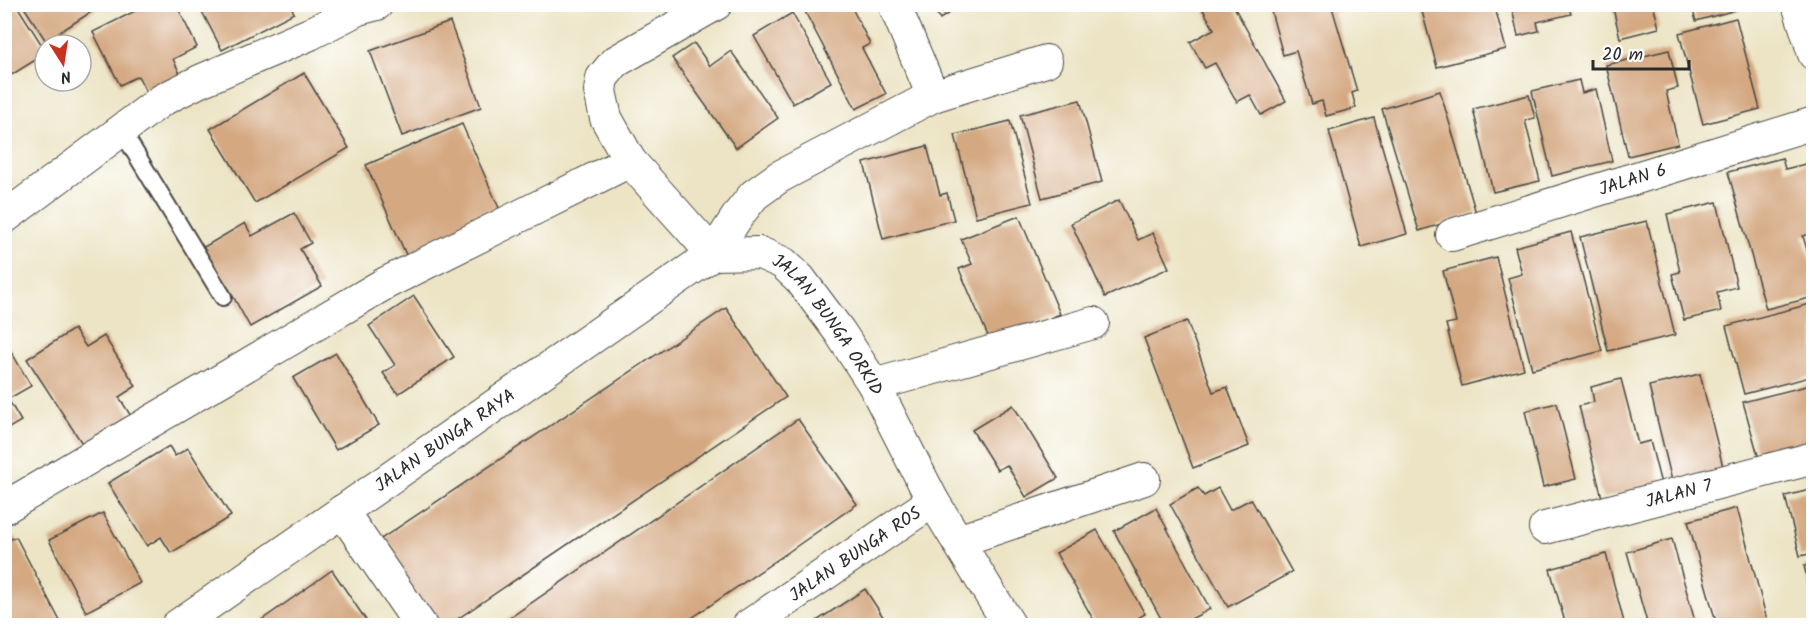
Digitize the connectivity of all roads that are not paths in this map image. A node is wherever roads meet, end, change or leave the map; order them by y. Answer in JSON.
{"nodes":[{"id":1,"x":716,"y":4,"type":"edge"},
{"id":2,"x":894,"y":4,"type":"edge"},
{"id":3,"x":1798,"y":4,"type":"edge"},
{"id":4,"x":363,"y":6,"type":"edge"},
{"id":5,"x":1812,"y":43,"type":"edge"},
{"id":6,"x":1046,"y":61,"type":"dead end"},
{"id":7,"x":933,"y":96,"type":"junction"},
{"id":8,"x":1814,"y":123,"type":"edge"},
{"id":9,"x":123,"y":131,"type":"junction"},
{"id":10,"x":630,"y":161,"type":"junction"},
{"id":11,"x":4,"y":218,"type":"edge"},
{"id":12,"x":1452,"y":235,"type":"dead end"},
{"id":13,"x":713,"y":254,"type":"junction"},
{"id":14,"x":223,"y":297,"type":"dead end"},
{"id":15,"x":1093,"y":323,"type":"dead end"},
{"id":16,"x":874,"y":385,"type":"junction"},
{"id":17,"x":1814,"y":458,"type":"edge"},
{"id":18,"x":1144,"y":479,"type":"dead end"},
{"id":19,"x":933,"y":501,"type":"junction"},
{"id":20,"x":4,"y":508,"type":"edge"},
{"id":21,"x":342,"y":511,"type":"junction"},
{"id":22,"x":1545,"y":528,"type":"dead end"},
{"id":23,"x":958,"y":541,"type":"junction"},
{"id":24,"x":177,"y":626,"type":"edge"},
{"id":25,"x":421,"y":626,"type":"edge"},
{"id":26,"x":748,"y":626,"type":"edge"},
{"id":27,"x":1010,"y":626,"type":"edge"}],
"edges":[{"from":1,"to":10,"type":"street"},
{"from":2,"to":7,"type":"street"},
{"from":3,"to":5,"type":"street"},
{"from":4,"to":9,"type":"street"},
{"from":6,"to":7,"type":"street"},
{"from":7,"to":13,"type":"street"},
{"from":8,"to":12,"type":"street","name":"JALAN 6"},
{"from":9,"to":11,"type":"street"},
{"from":9,"to":14,"type":"lane"},
{"from":10,"to":13,"type":"street"},
{"from":10,"to":20,"type":"street"},
{"from":13,"to":16,"type":"street","name":"JALAN BUNGA ORKID"},
{"from":13,"to":21,"type":"street","name":"JALAN BUNGA RAYA"},
{"from":15,"to":16,"type":"street"},
{"from":16,"to":19,"type":"street","name":"JALAN BUNGA ORKID"},
{"from":17,"to":22,"type":"street","name":"JALAN 7"},
{"from":18,"to":23,"type":"street"},
{"from":19,"to":23,"type":"street","name":"JALAN BUNGA ORKID"},
{"from":19,"to":26,"type":"street","name":"JALAN BUNGA ROS"},
{"from":21,"to":24,"type":"street","name":"JALAN BUNGA RAYA"},
{"from":21,"to":25,"type":"street"},
{"from":23,"to":27,"type":"street","name":"JALAN BUNGA ORKID"}]}
